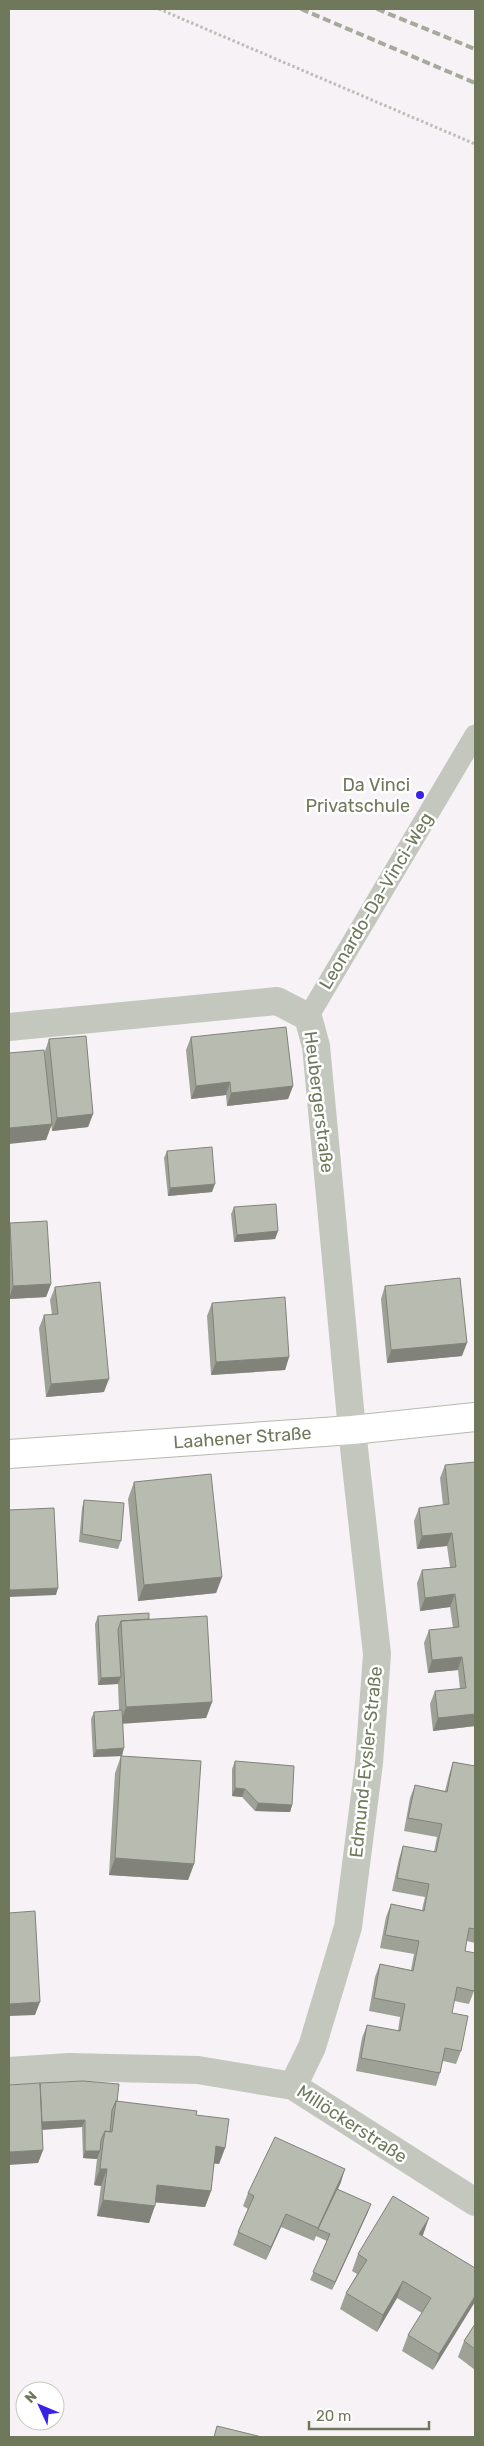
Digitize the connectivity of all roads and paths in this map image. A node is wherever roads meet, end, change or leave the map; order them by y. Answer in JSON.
{"nodes":[{"id":1,"x":159,"y":9,"type":"edge"},
{"id":2,"x":475,"y":144,"type":"edge"},
{"id":3,"x":475,"y":734,"type":"edge"},
{"id":4,"x":308,"y":1016,"type":"junction"},
{"id":5,"x":9,"y":1027,"type":"edge"},
{"id":6,"x":475,"y":1417,"type":"edge"},
{"id":7,"x":352,"y":1430,"type":"junction"},
{"id":8,"x":9,"y":1454,"type":"edge"},
{"id":9,"x":9,"y":2071,"type":"edge"},
{"id":10,"x":293,"y":2086,"type":"junction"},
{"id":11,"x":475,"y":2202,"type":"edge"}],
"edges":[{"from":1,"to":2,"type":"path"},
{"from":3,"to":4,"type":"lane","name":"Leonardo-Da-Vinci-Weg"},
{"from":4,"to":5,"type":"street","name":"Heubergerstraße"},
{"from":4,"to":7,"type":"street","name":"Heubergerstraße"},
{"from":6,"to":7,"type":"street","name":"Laahener Straße"},
{"from":7,"to":8,"type":"street","name":"Laahener Straße"},
{"from":7,"to":10,"type":"street","name":"Edmund-Eysler-Straße"},
{"from":9,"to":10,"type":"street","name":"Millöckerstraße"},
{"from":10,"to":11,"type":"street","name":"Millöckerstraße"}]}
